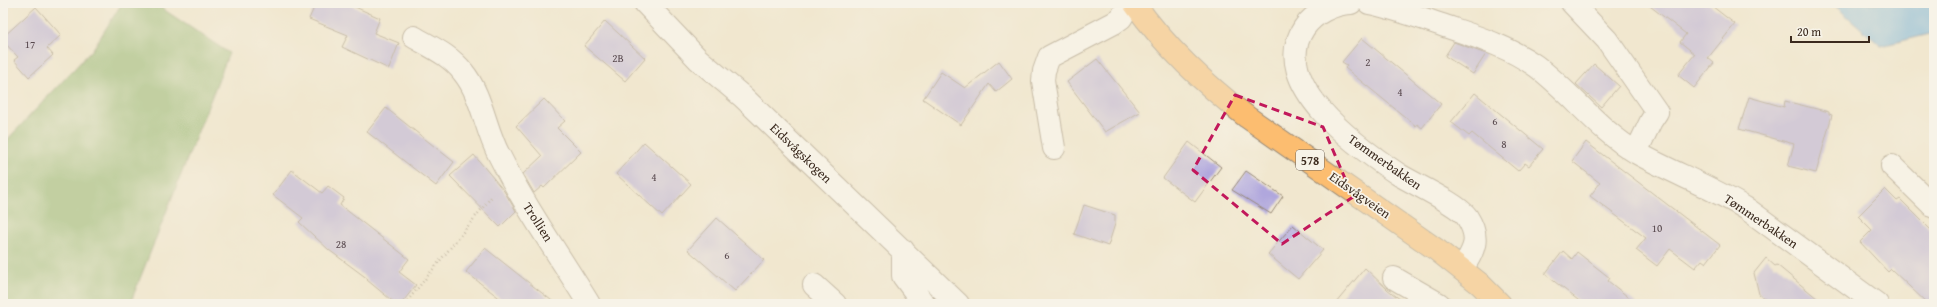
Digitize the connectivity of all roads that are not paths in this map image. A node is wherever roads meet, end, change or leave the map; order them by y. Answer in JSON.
{"nodes":[{"id":1,"x":645,"y":3,"type":"edge"},
{"id":2,"x":1130,"y":3,"type":"edge"},
{"id":3,"x":1134,"y":3,"type":"edge"},
{"id":4,"x":1351,"y":3,"type":"edge"},
{"id":5,"x":1369,"y":3,"type":"edge"},
{"id":6,"x":1572,"y":3,"type":"edge"},
{"id":7,"x":414,"y":36,"type":"dead end"},
{"id":8,"x":1054,"y":148,"type":"dead end"},
{"id":9,"x":1636,"y":152,"type":"junction"},
{"id":10,"x":1892,"y":166,"type":"dead end"},
{"id":11,"x":1934,"y":206,"type":"edge"},
{"id":12,"x":903,"y":250,"type":"junction"},
{"id":13,"x":1462,"y":270,"type":"junction"},
{"id":14,"x":1394,"y":278,"type":"dead end"},
{"id":15,"x":814,"y":286,"type":"dead end"},
{"id":16,"x":589,"y":304,"type":"edge"},
{"id":17,"x":835,"y":304,"type":"edge"},
{"id":18,"x":924,"y":304,"type":"edge"},
{"id":19,"x":958,"y":304,"type":"edge"},
{"id":20,"x":1439,"y":304,"type":"edge"},
{"id":21,"x":1500,"y":304,"type":"edge"},
{"id":22,"x":1877,"y":304,"type":"edge"}],
"edges":[{"from":1,"to":12,"type":"street","name":"Eidsvågskogen"},
{"from":2,"to":8,"type":"street"},
{"from":3,"to":13,"type":"main road","name":"Eidsvågveien","number":"578"},
{"from":4,"to":13,"type":"street","name":"Tømmerbakken"},
{"from":5,"to":9,"type":"street","name":"Tømmerbakken"},
{"from":6,"to":9,"type":"street"},
{"from":7,"to":16,"type":"street","name":"Trollien"},
{"from":9,"to":22,"type":"street","name":"Tømmerbakken"},
{"from":10,"to":11,"type":"street"},
{"from":12,"to":18,"type":"street"},
{"from":12,"to":19,"type":"street","name":"Eidsvågskogen"},
{"from":13,"to":21,"type":"main road","name":"Eidsvågveien","number":"578"},
{"from":14,"to":20,"type":"street"},
{"from":15,"to":17,"type":"street"}]}
